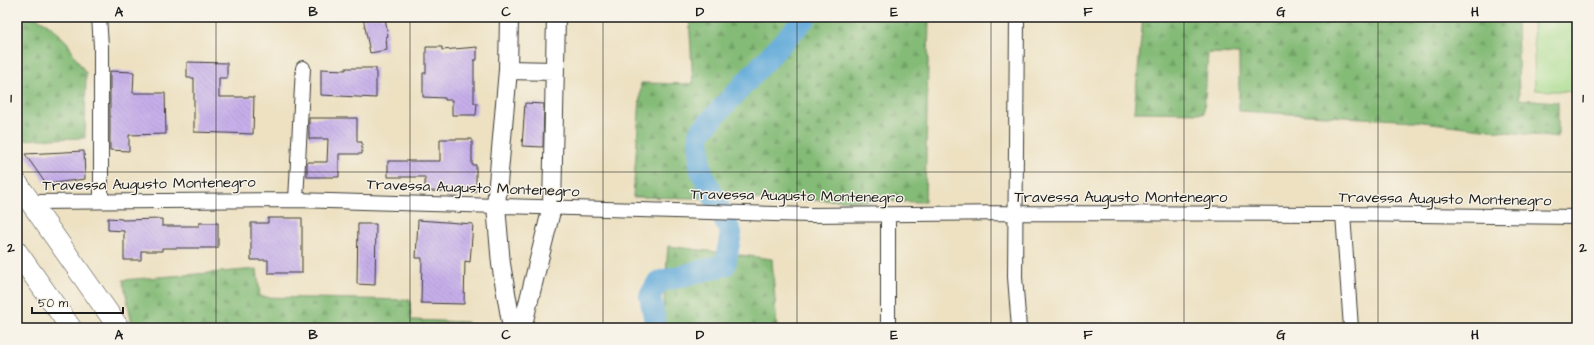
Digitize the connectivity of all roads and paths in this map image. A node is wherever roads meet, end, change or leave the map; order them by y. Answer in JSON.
{"nodes":[{"id":1,"x":99,"y":17,"type":"edge"},
{"id":2,"x":509,"y":17,"type":"edge"},
{"id":3,"x":556,"y":17,"type":"edge"},
{"id":4,"x":1016,"y":17,"type":"edge"},
{"id":5,"x":303,"y":68,"type":"dead end"},
{"id":6,"x":508,"y":70,"type":"junction"},
{"id":7,"x":555,"y":70,"type":"junction"},
{"id":8,"x":17,"y":183,"type":"edge"},
{"id":9,"x":101,"y":185,"type":"junction"},
{"id":10,"x":66,"y":186,"type":"dead end"},
{"id":11,"x":296,"y":200,"type":"junction"},
{"id":12,"x":24,"y":201,"type":"edge"},
{"id":13,"x":101,"y":201,"type":"junction"},
{"id":14,"x":496,"y":206,"type":"junction"},
{"id":15,"x":552,"y":208,"type":"junction"},
{"id":16,"x":1015,"y":213,"type":"junction"},
{"id":17,"x":1343,"y":214,"type":"junction"},
{"id":18,"x":888,"y":215,"type":"junction"},
{"id":19,"x":1577,"y":217,"type":"edge"},
{"id":20,"x":17,"y":252,"type":"edge"},
{"id":21,"x":71,"y":328,"type":"edge"},
{"id":22,"x":119,"y":328,"type":"edge"},
{"id":23,"x":512,"y":328,"type":"edge"},
{"id":24,"x":522,"y":328,"type":"edge"},
{"id":25,"x":888,"y":328,"type":"edge"},
{"id":26,"x":1019,"y":328,"type":"edge"},
{"id":27,"x":1351,"y":328,"type":"edge"}],
"edges":[{"from":1,"to":9,"type":"street"},
{"from":2,"to":6,"type":"main road"},
{"from":3,"to":7,"type":"main road"},
{"from":4,"to":16,"type":"street"},
{"from":5,"to":11,"type":"street"},
{"from":6,"to":7,"type":"main road"},
{"from":6,"to":14,"type":"main road"},
{"from":7,"to":15,"type":"main road"},
{"from":8,"to":12,"type":"highway"},
{"from":9,"to":10,"type":"path"},
{"from":9,"to":13,"type":"street"},
{"from":11,"to":13,"type":"street","name":"Travessa Augusto Montenegro"},
{"from":11,"to":14,"type":"street","name":"Travessa Augusto Montenegro"},
{"from":12,"to":13,"type":"street","name":"Travessa Augusto Montenegro"},
{"from":12,"to":22,"type":"highway"},
{"from":14,"to":15,"type":"street","name":"Travessa Augusto Montenegro"},
{"from":14,"to":23,"type":"main road"},
{"from":15,"to":18,"type":"street","name":"Travessa Augusto Montenegro"},
{"from":15,"to":24,"type":"main road"},
{"from":16,"to":17,"type":"street","name":"Travessa Augusto Montenegro"},
{"from":16,"to":18,"type":"street","name":"Travessa Augusto Montenegro"},
{"from":16,"to":26,"type":"street"},
{"from":17,"to":19,"type":"street","name":"Travessa Augusto Montenegro"},
{"from":17,"to":27,"type":"street"},
{"from":18,"to":25,"type":"street"},
{"from":20,"to":21,"type":"highway"}]}
